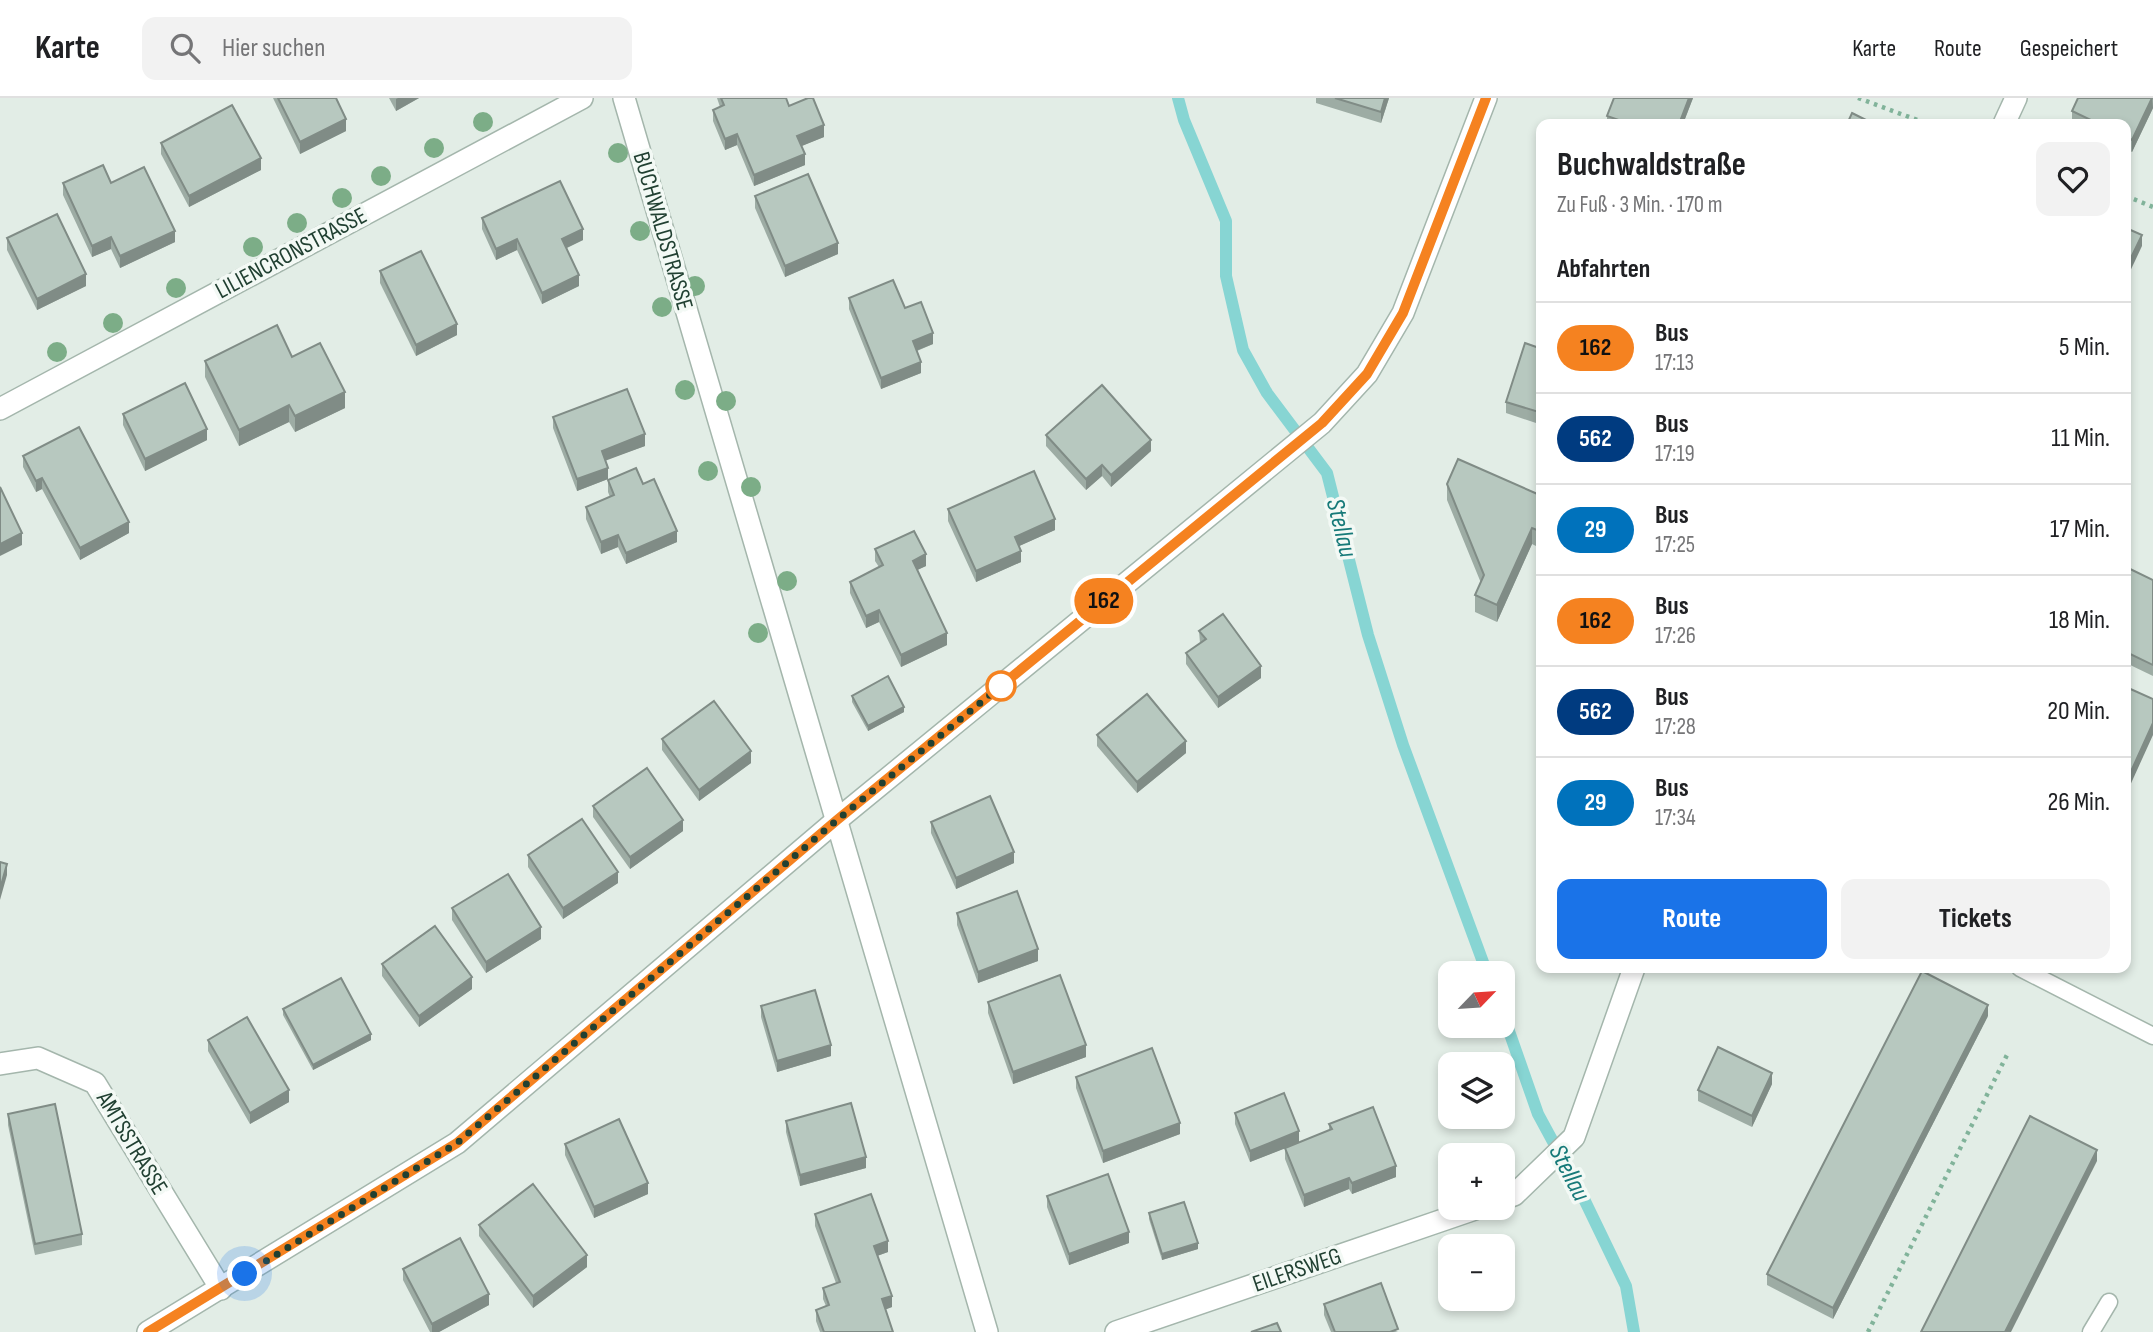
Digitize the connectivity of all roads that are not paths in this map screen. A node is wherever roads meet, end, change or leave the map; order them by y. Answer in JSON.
{"nodes":[{"id":1,"x":582,"y":98,"type":"edge"},
{"id":2,"x":624,"y":98,"type":"edge"},
{"id":3,"x":1486,"y":98,"type":"edge"},
{"id":4,"x":2017,"y":98,"type":"edge"},
{"id":5,"x":2006,"y":119,"type":"edge"},
{"id":6,"x":0,"y":409,"type":"edge"},
{"id":7,"x":837,"y":820,"type":"junction"},
{"id":8,"x":1632,"y":973,"type":"edge"},
{"id":9,"x":2030,"y":973,"type":"edge"},
{"id":10,"x":2153,"y":1036,"type":"edge"},
{"id":11,"x":0,"y":1064,"type":"edge"},
{"id":12,"x":1515,"y":1191,"type":"edge"},
{"id":13,"x":1443,"y":1220,"type":"edge"},
{"id":14,"x":221,"y":1289,"type":"junction"},
{"id":15,"x":2109,"y":1302,"type":"dead end"},
{"id":16,"x":148,"y":1332,"type":"edge"},
{"id":17,"x":987,"y":1332,"type":"edge"},
{"id":18,"x":1116,"y":1332,"type":"edge"},
{"id":19,"x":2091,"y":1332,"type":"edge"}],
"edges":[{"from":1,"to":6,"type":"street","name":"LILIENCRONSTRASSE"},
{"from":2,"to":7,"type":"street","name":"BUCHWALDSTRASSE"},
{"from":3,"to":7,"type":"street"},
{"from":4,"to":5,"type":"street"},
{"from":7,"to":14,"type":"street"},
{"from":7,"to":17,"type":"street","name":"BUCHWALDSTRASSE"},
{"from":8,"to":12,"type":"street"},
{"from":9,"to":10,"type":"lane"},
{"from":11,"to":14,"type":"street","name":"AMTSSTRASSE"},
{"from":13,"to":18,"type":"street","name":"EILERSWEG"},
{"from":14,"to":16,"type":"street"},
{"from":15,"to":19,"type":"lane"}]}
